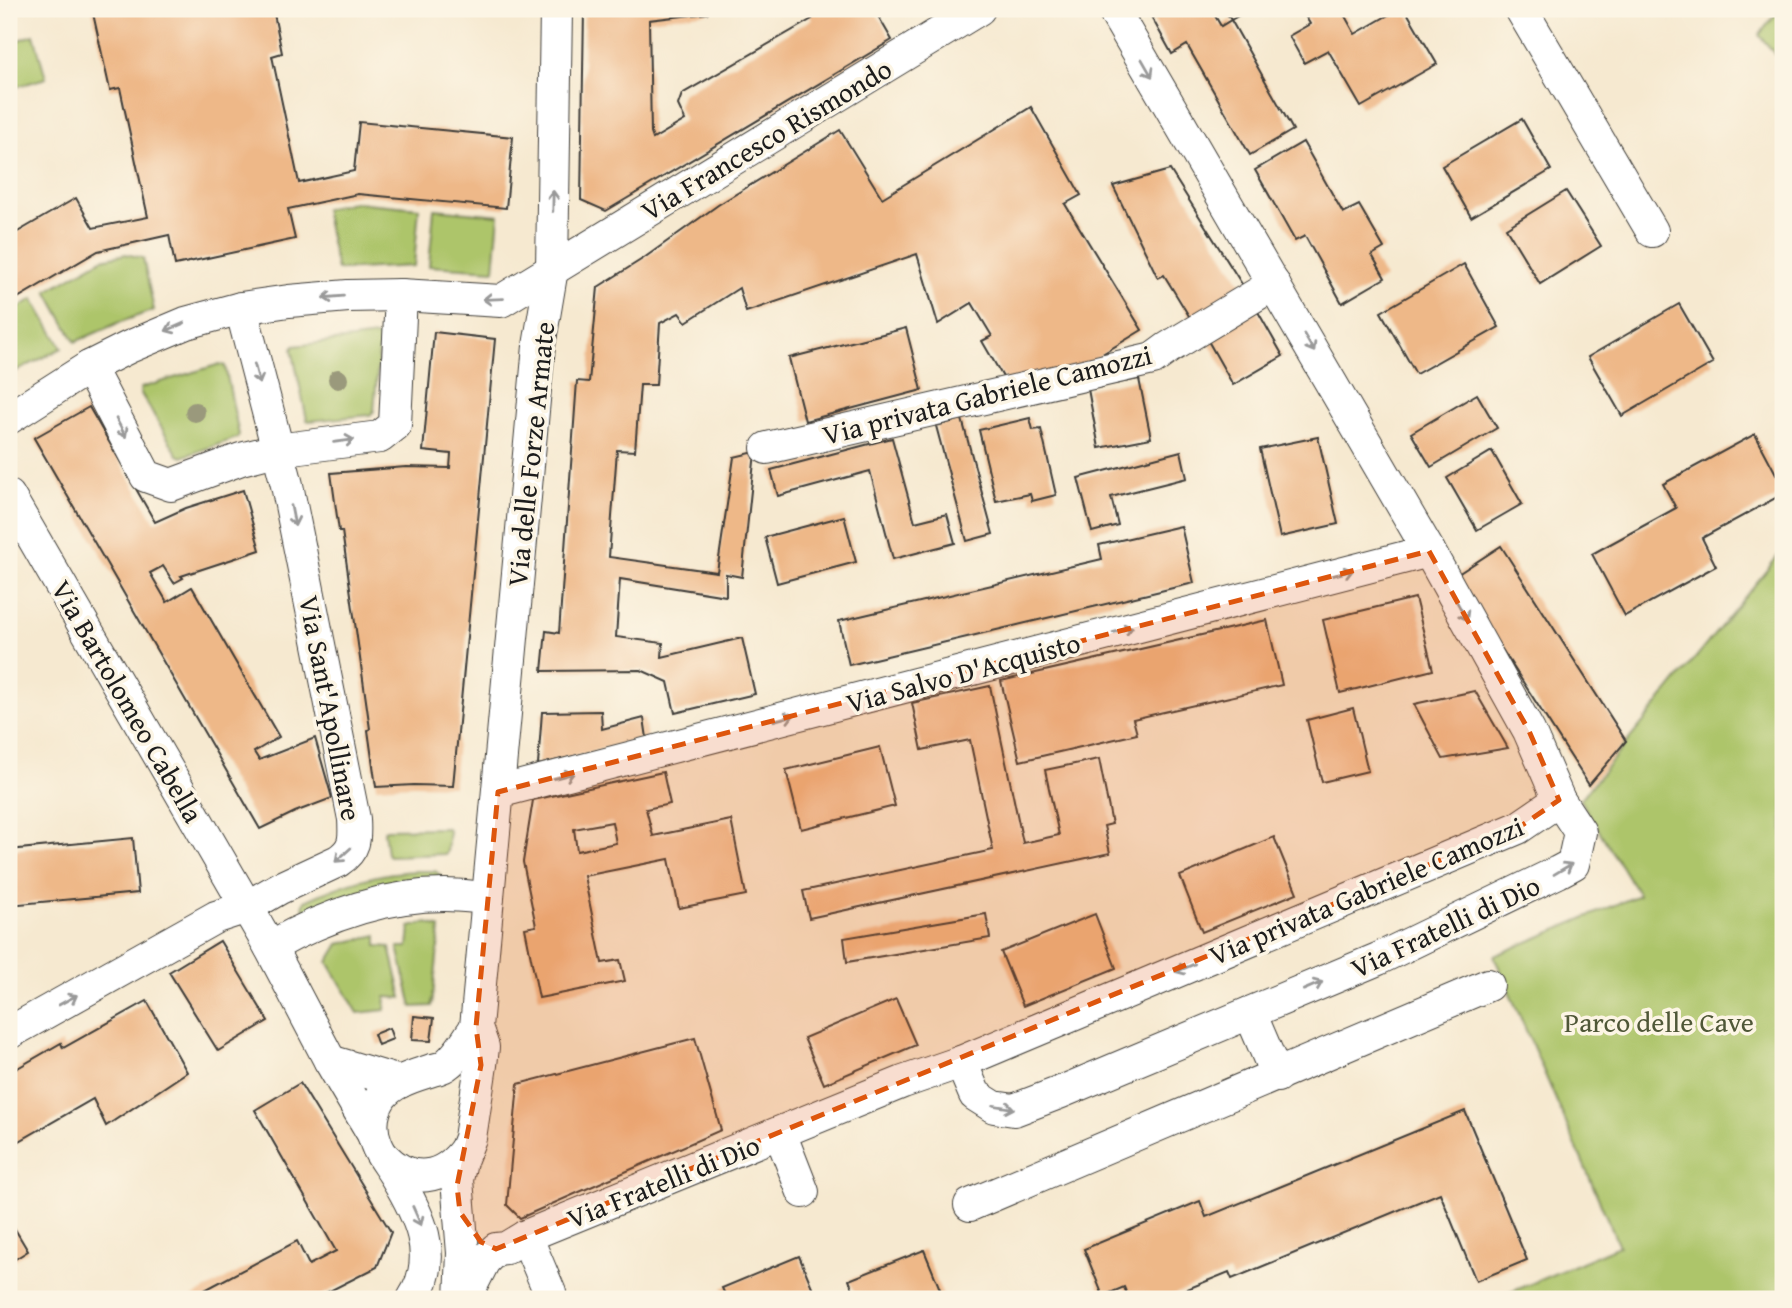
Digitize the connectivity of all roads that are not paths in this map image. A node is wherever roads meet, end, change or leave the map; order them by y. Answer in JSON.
{"nodes":[{"id":1,"x":556,"y":9,"type":"edge"},
{"id":2,"x":979,"y":9,"type":"edge"},
{"id":3,"x":1113,"y":9,"type":"edge"},
{"id":4,"x":1521,"y":9,"type":"edge"},
{"id":5,"x":1652,"y":231,"type":"dead end"},
{"id":6,"x":552,"y":269,"type":"junction"},
{"id":7,"x":1275,"y":284,"type":"junction"},
{"id":8,"x":401,"y":295,"type":"junction"},
{"id":9,"x":241,"y":308,"type":"junction"},
{"id":10,"x":89,"y":368,"type":"junction"},
{"id":11,"x":9,"y":418,"type":"edge"},
{"id":12,"x":767,"y":448,"type":"dead end"},
{"id":13,"x":276,"y":450,"type":"junction"},
{"id":14,"x":9,"y":496,"type":"edge"},
{"id":15,"x":1429,"y":551,"type":"junction"},
{"id":16,"x":498,"y":792,"type":"junction"},
{"id":17,"x":1559,"y":800,"type":"junction"},
{"id":18,"x":488,"y":898,"type":"junction"},
{"id":19,"x":247,"y":907,"type":"junction"},
{"id":20,"x":270,"y":947,"type":"junction"},
{"id":21,"x":1488,"y":985,"type":"dead end"},
{"id":22,"x":1250,"y":1013,"type":"junction"},
{"id":23,"x":476,"y":1027,"type":"junction"},
{"id":24,"x":9,"y":1033,"type":"edge"},
{"id":25,"x":330,"y":1061,"type":"junction"},
{"id":26,"x":961,"y":1062,"type":"junction"},
{"id":27,"x":1277,"y":1076,"type":"junction"},
{"id":28,"x":406,"y":1079,"type":"junction"},
{"id":29,"x":780,"y":1133,"type":"junction"},
{"id":30,"x":468,"y":1138,"type":"junction"},
{"id":31,"x":378,"y":1145,"type":"junction"},
{"id":32,"x":803,"y":1192,"type":"dead end"},
{"id":33,"x":970,"y":1205,"type":"dead end"},
{"id":34,"x":460,"y":1212,"type":"junction"},
{"id":35,"x":526,"y":1236,"type":"junction"},
{"id":36,"x":496,"y":1250,"type":"junction"},
{"id":37,"x":550,"y":1293,"type":"dead end"},
{"id":38,"x":413,"y":1299,"type":"edge"},
{"id":39,"x":463,"y":1299,"type":"edge"}],
"edges":[{"from":6,"to":1,"type":"street","name":"Via delle Forze Armate","one_way":true},
{"from":2,"to":6,"type":"street","name":"Via Francesco Rismondo"},
{"from":3,"to":7,"type":"street","one_way":true},
{"from":4,"to":5,"type":"street"},
{"from":6,"to":8,"type":"street","name":"Via Francesco Rismondo","one_way":true},
{"from":6,"to":16,"type":"street","name":"Via delle Forze Armate"},
{"from":7,"to":12,"type":"street","name":"Via privata Gabriele Camozzi"},
{"from":7,"to":15,"type":"street","one_way":true},
{"from":8,"to":9,"type":"street","name":"Via Francesco Rismondo","one_way":true},
{"from":13,"to":8,"type":"street","one_way":true},
{"from":9,"to":10,"type":"street","name":"Via Francesco Rismondo","one_way":true},
{"from":9,"to":13,"type":"street","name":"Via Sant'Apollinare","one_way":true},
{"from":10,"to":11,"type":"street","name":"Via Francesco Rismondo"},
{"from":10,"to":13,"type":"street","one_way":true},
{"from":13,"to":19,"type":"street","name":"Via Sant'Apollinare","one_way":true},
{"from":14,"to":19,"type":"street","name":"Via Bartolomeo Cabella"},
{"from":16,"to":15,"type":"street","name":"Via Salvo D'Acquisto","one_way":true},
{"from":15,"to":17,"type":"street","one_way":true},
{"from":16,"to":18,"type":"street","name":"Via delle Forze Armate"},
{"from":22,"to":17,"type":"street","name":"Via Fratelli di Dio","one_way":true},
{"from":17,"to":26,"type":"street","name":"Via privata Gabriele Camozzi","one_way":true},
{"from":18,"to":20,"type":"street"},
{"from":18,"to":23,"type":"street","name":"Via delle Forze Armate"},
{"from":19,"to":20,"type":"street"},
{"from":24,"to":19,"type":"street","name":"Via Sant'Apollinare","one_way":true},
{"from":20,"to":25,"type":"street"},
{"from":21,"to":27,"type":"street"},
{"from":26,"to":22,"type":"street","name":"Via Fratelli di Dio","one_way":true},
{"from":22,"to":27,"type":"street"},
{"from":23,"to":28,"type":"street"},
{"from":23,"to":30,"type":"street","name":"Via delle Forze Armate"},
{"from":25,"to":28,"type":"street"},
{"from":25,"to":31,"type":"street"},
{"from":26,"to":29,"type":"street","name":"Via privata Gabriele Camozzi"},
{"from":27,"to":33,"type":"street"},
{"from":28,"to":30,"type":"street"},
{"from":28,"to":31,"type":"street"},
{"from":29,"to":32,"type":"street","name":"Via Fratelli di Dio"},
{"from":29,"to":35,"type":"street","name":"Via Fratelli di Dio"},
{"from":30,"to":31,"type":"street"},
{"from":30,"to":34,"type":"street","name":"Via delle Forze Armate"},
{"from":31,"to":38,"type":"street","one_way":true},
{"from":34,"to":36,"type":"street"},
{"from":34,"to":39,"type":"street","name":"Via delle Forze Armate"},
{"from":35,"to":36,"type":"street","name":"Via Fratelli di Dio"},
{"from":35,"to":37,"type":"street"},
{"from":36,"to":39,"type":"street","name":"Via Fratelli di Dio"}]}
